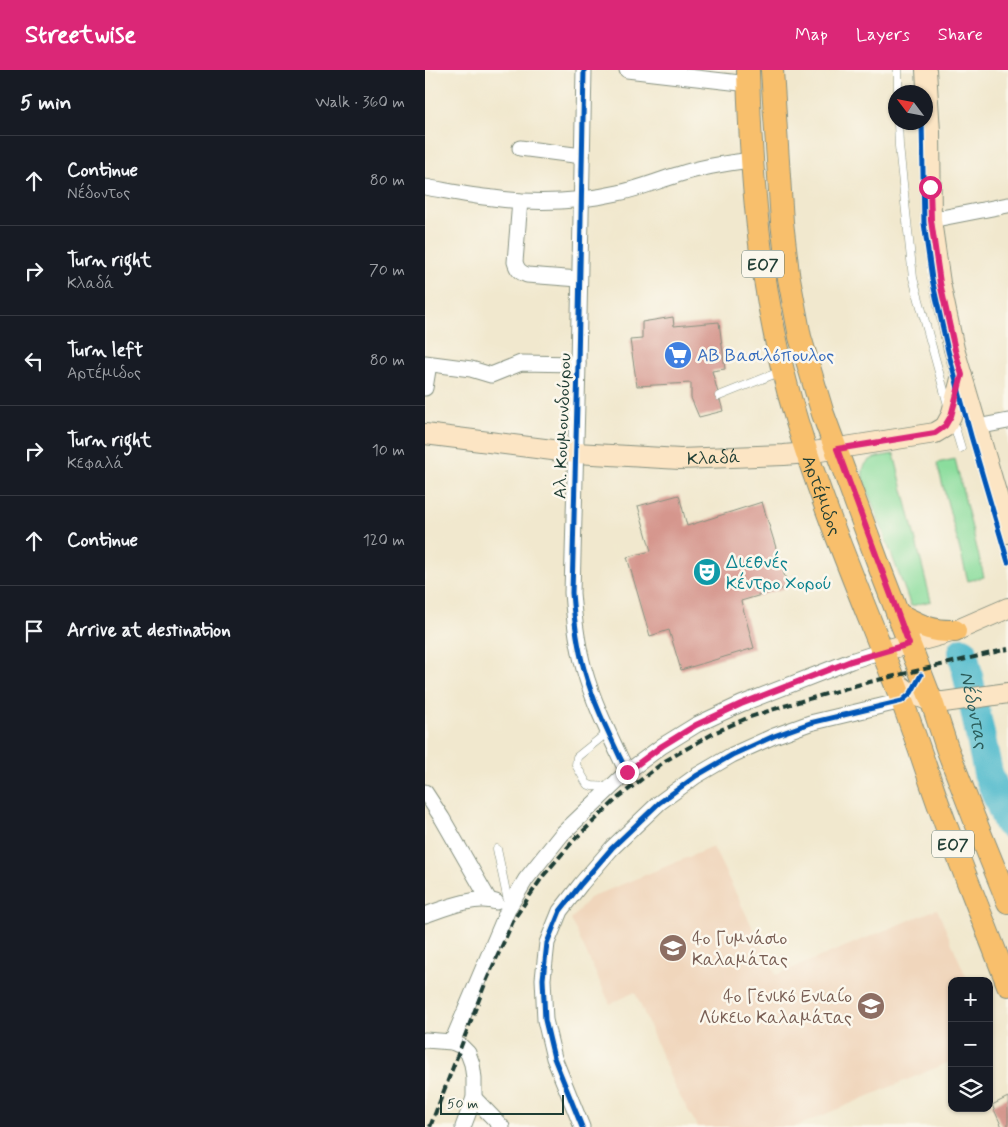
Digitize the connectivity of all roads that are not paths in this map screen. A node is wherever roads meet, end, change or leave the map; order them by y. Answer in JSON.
{"nodes":[{"id":1,"x":584,"y":70,"type":"edge"},
{"id":2,"x":627,"y":70,"type":"edge"},
{"id":3,"x":772,"y":70,"type":"edge"},
{"id":4,"x":898,"y":70,"type":"edge"},
{"id":5,"x":926,"y":70,"type":"edge"},
{"id":6,"x":748,"y":77,"type":"edge"},
{"id":7,"x":898,"y":85,"type":"edge"},
{"id":8,"x":898,"y":130,"type":"edge"},
{"id":9,"x":521,"y":148,"type":"dead end"},
{"id":10,"x":581,"y":156,"type":"junction"},
{"id":11,"x":751,"y":160,"type":"junction"},
{"id":12,"x":425,"y":186,"type":"edge"},
{"id":13,"x":581,"y":199,"type":"junction"},
{"id":14,"x":520,"y":201,"type":"junction"},
{"id":15,"x":1008,"y":205,"type":"edge"},
{"id":16,"x":931,"y":220,"type":"junction"},
{"id":17,"x":579,"y":279,"type":"junction"},
{"id":18,"x":427,"y":364,"type":"edge"},
{"id":19,"x":578,"y":364,"type":"junction"},
{"id":20,"x":784,"y":370,"type":"junction"},
{"id":21,"x":962,"y":375,"type":"junction"},
{"id":22,"x":425,"y":388,"type":"edge"},
{"id":23,"x":719,"y":396,"type":"dead end"},
{"id":24,"x":951,"y":416,"type":"junction"},
{"id":25,"x":1008,"y":421,"type":"edge"},
{"id":26,"x":977,"y":427,"type":"junction"},
{"id":27,"x":425,"y":434,"type":"edge"},
{"id":28,"x":961,"y":448,"type":"dead end"},
{"id":29,"x":837,"y":449,"type":"junction"},
{"id":30,"x":807,"y":453,"type":"junction"},
{"id":31,"x":576,"y":454,"type":"junction"},
{"id":32,"x":1008,"y":533,"type":"edge"},
{"id":33,"x":1008,"y":608,"type":"edge"},
{"id":34,"x":898,"y":614,"type":"junction"},
{"id":35,"x":955,"y":631,"type":"joint"},
{"id":36,"x":931,"y":633,"type":"junction"},
{"id":37,"x":909,"y":644,"type":"junction"},
{"id":38,"x":882,"y":651,"type":"junction"},
{"id":39,"x":907,"y":687,"type":"junction"},
{"id":40,"x":1008,"y":693,"type":"edge"},
{"id":41,"x":938,"y":702,"type":"junction"},
{"id":42,"x":608,"y":732,"type":"junction"},
{"id":43,"x":627,"y":772,"type":"junction"},
{"id":44,"x":611,"y":787,"type":"junction"},
{"id":45,"x":425,"y":792,"type":"edge"},
{"id":46,"x":497,"y":850,"type":"dead end"},
{"id":47,"x":489,"y":900,"type":"junction"},
{"id":48,"x":1008,"y":902,"type":"edge"},
{"id":49,"x":509,"y":907,"type":"junction"},
{"id":50,"x":425,"y":915,"type":"edge"},
{"id":51,"x":1008,"y":985,"type":"edge"},
{"id":52,"x":425,"y":1040,"type":"edge"},
{"id":53,"x":453,"y":1042,"type":"junction"},
{"id":54,"x":474,"y":1098,"type":"junction"},
{"id":55,"x":463,"y":1127,"type":"edge"},
{"id":56,"x":502,"y":1127,"type":"edge"},
{"id":57,"x":582,"y":1127,"type":"edge"}],
"edges":[{"from":1,"to":10,"type":"street","name":"Αλ. Κουμουνδούρου"},
{"from":2,"to":6,"type":"street"},
{"from":3,"to":29,"type":"main road","name":"Αρτέμιδος","number":"ΕΟ7"},
{"from":4,"to":7,"type":"lane"},
{"from":5,"to":16,"type":"street"},
{"from":6,"to":11,"type":"main road","name":"Αρτέμιδος","number":"ΕΟ7"},
{"from":8,"to":24,"type":"lane"},
{"from":9,"to":10,"type":"street"},
{"from":10,"to":13,"type":"street","name":"Αλ. Κουμουνδούρου"},
{"from":11,"to":13,"type":"street"},
{"from":11,"to":20,"type":"main road","name":"Αρτέμιδος","number":"ΕΟ7"},
{"from":12,"to":14,"type":"street"},
{"from":13,"to":14,"type":"street"},
{"from":13,"to":17,"type":"street","name":"Αλ. Κουμουνδούρου"},
{"from":14,"to":17,"type":"street"},
{"from":15,"to":16,"type":"street"},
{"from":16,"to":21,"type":"street"},
{"from":17,"to":19,"type":"street","name":"Αλ. Κουμουνδούρου"},
{"from":18,"to":19,"type":"street"},
{"from":18,"to":22,"type":"street"},
{"from":19,"to":31,"type":"street","name":"Αλ. Κουμουνδούρου"},
{"from":20,"to":23,"type":"lane"},
{"from":20,"to":30,"type":"main road","name":"Αρτέμιδος","number":"ΕΟ7"},
{"from":21,"to":24,"type":"street","name":"Κλαδά"},
{"from":21,"to":26,"type":"street"},
{"from":24,"to":28,"type":"lane"},
{"from":24,"to":29,"type":"street","name":"Κλαδά"},
{"from":25,"to":26,"type":"street"},
{"from":26,"to":32,"type":"street"},
{"from":27,"to":31,"type":"street","name":"Κλαδά"},
{"from":29,"to":30,"type":"street","name":"Κλαδά"},
{"from":29,"to":34,"type":"main road","name":"Αρτέμιδος","number":"ΕΟ7"},
{"from":30,"to":31,"type":"street","name":"Κλαδά"},
{"from":30,"to":38,"type":"main road","name":"Αρτέμιδος","number":"ΕΟ7"},
{"from":31,"to":42,"type":"street","name":"Αλ. Κουμουνδούρου"},
{"from":33,"to":35,"type":"street"},
{"from":34,"to":36,"type":"main road"},
{"from":34,"to":37,"type":"main road","name":"Αρτέμιδος","number":"ΕΟ7"},
{"from":35,"to":36,"type":"main road"},
{"from":36,"to":37,"type":"street"},
{"from":37,"to":38,"type":"street"},
{"from":37,"to":39,"type":"main road","name":"Αρτέμιδος","number":"ΕΟ7"},
{"from":38,"to":39,"type":"main road","name":"Αρτέμιδος","number":"ΕΟ7"},
{"from":38,"to":43,"type":"street"},
{"from":39,"to":41,"type":"main road","name":"Αρτέμιδος","number":"ΕΟ7"},
{"from":39,"to":51,"type":"main road","name":"Αρτέμιδος","number":"ΕΟ7"},
{"from":39,"to":57,"type":"street"},
{"from":40,"to":41,"type":"street"},
{"from":41,"to":48,"type":"main road","name":"Αρτέμιδος","number":"ΕΟ7"},
{"from":42,"to":43,"type":"street","name":"Αλ. Κουμουνδούρου"},
{"from":42,"to":44,"type":"lane"},
{"from":43,"to":44,"type":"street"},
{"from":44,"to":49,"type":"street"},
{"from":45,"to":47,"type":"street"},
{"from":46,"to":49,"type":"lane"},
{"from":47,"to":49,"type":"street"},
{"from":47,"to":50,"type":"street"},
{"from":49,"to":53,"type":"street"},
{"from":52,"to":53,"type":"street"},
{"from":53,"to":54,"type":"street"},
{"from":54,"to":55,"type":"street"},
{"from":54,"to":56,"type":"street"}]}
